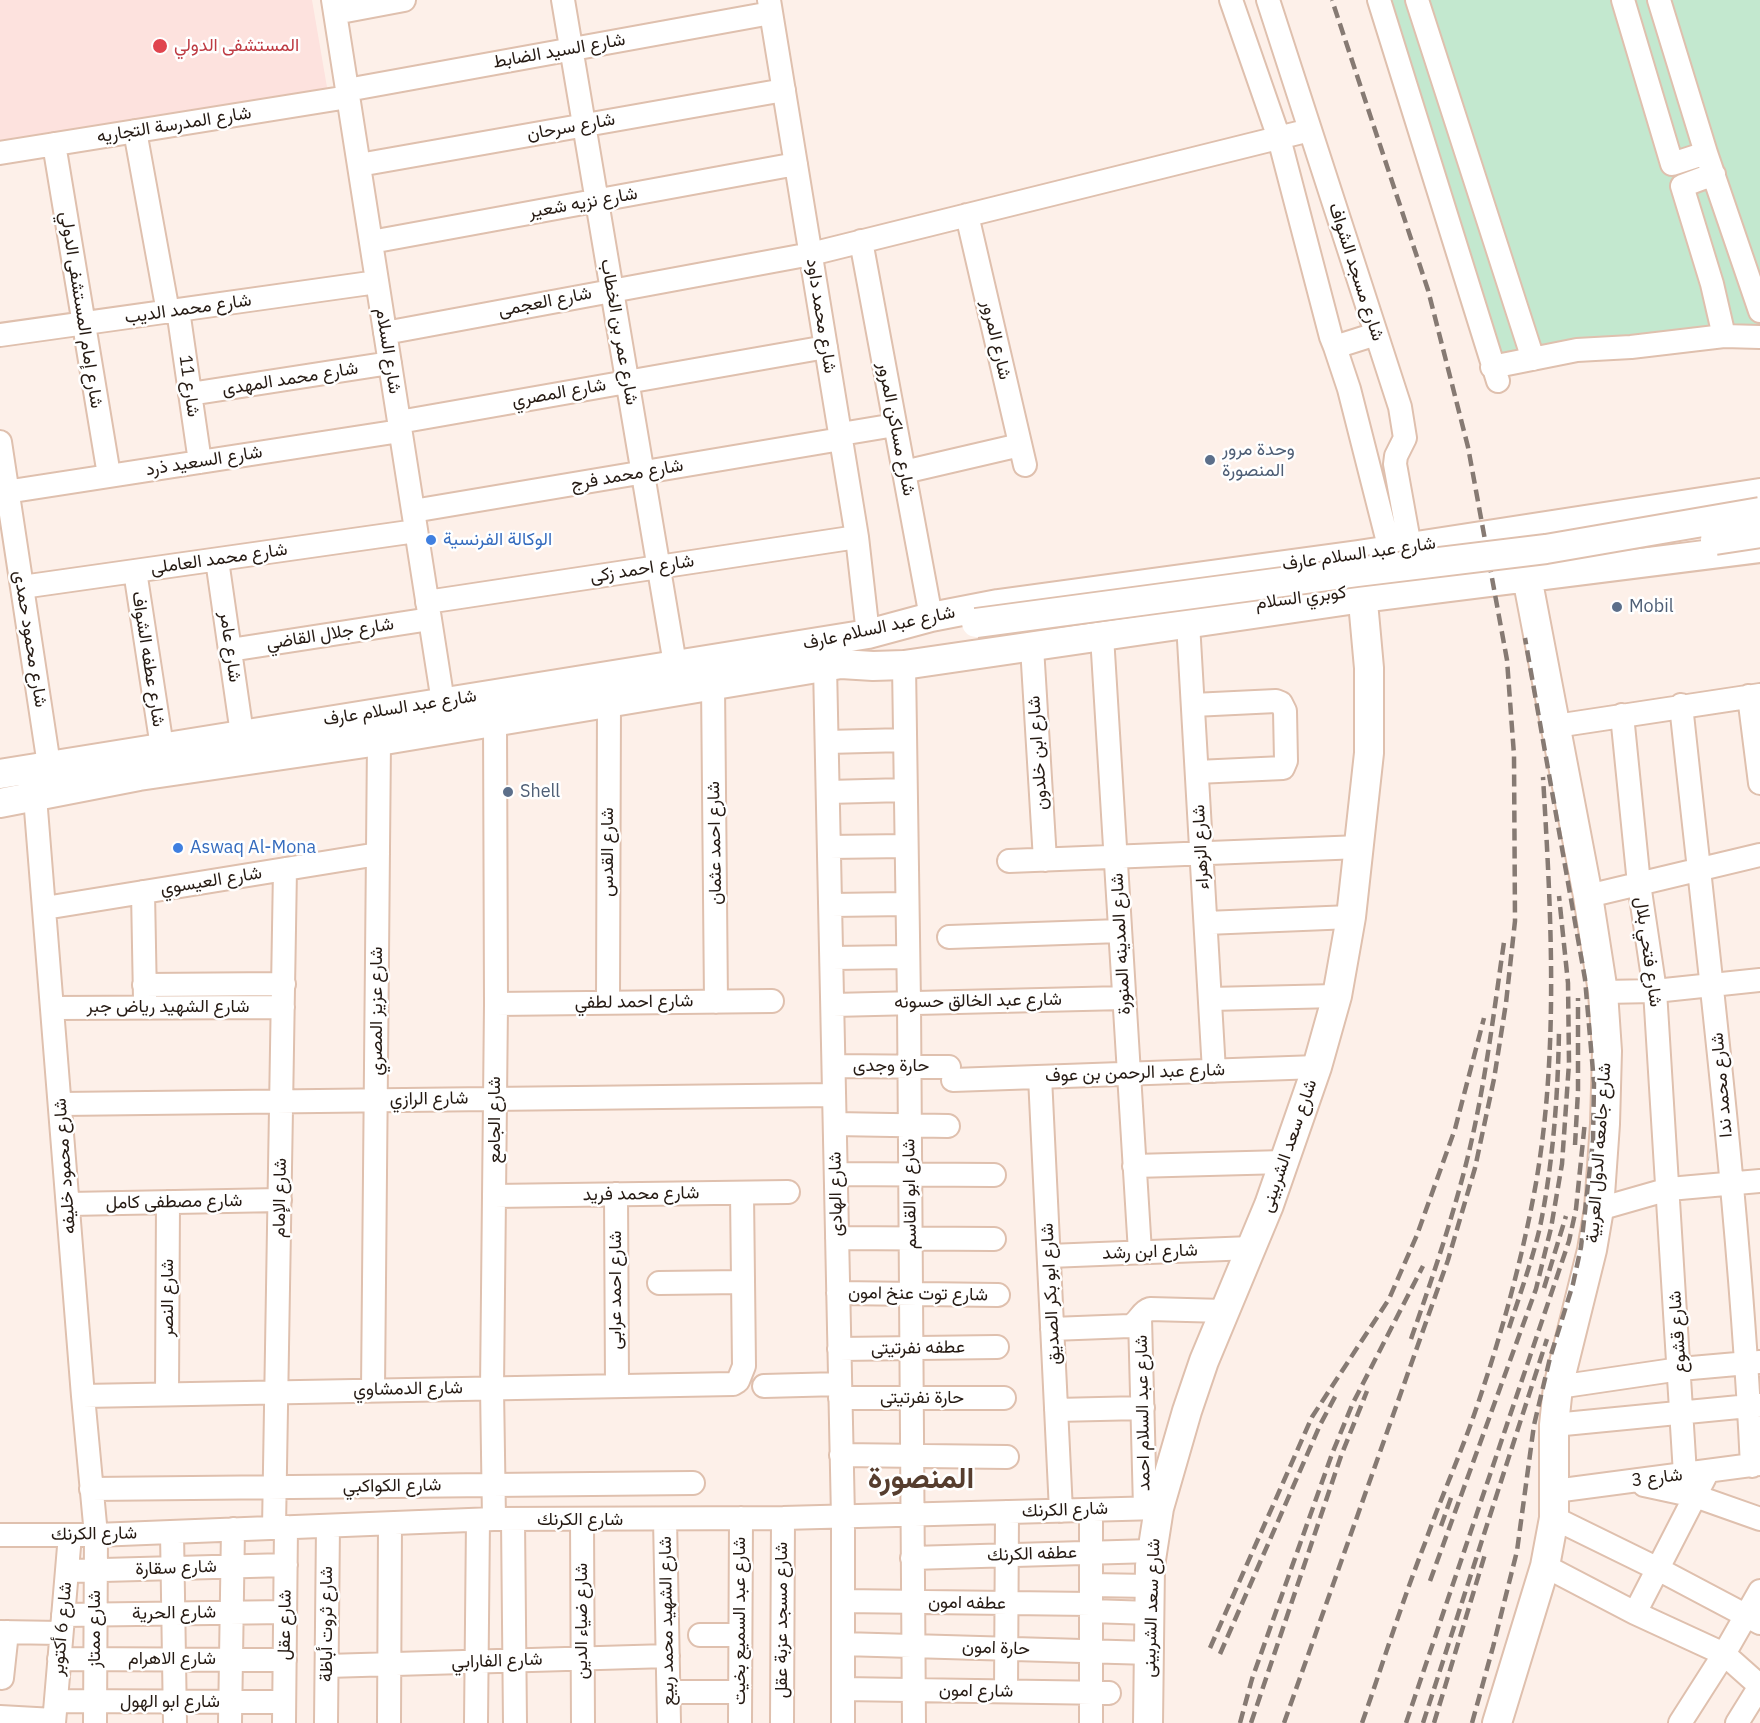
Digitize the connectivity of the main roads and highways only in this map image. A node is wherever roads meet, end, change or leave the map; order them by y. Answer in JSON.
{"nodes":[{"id":1,"x":1748,"y":495,"type":"edge"},
{"id":2,"x":1760,"y":512,"type":"edge"},
{"id":3,"x":1562,"y":524,"type":"junction"},
{"id":4,"x":1757,"y":543,"type":"edge"},
{"id":5,"x":1358,"y":555,"type":"junction"},
{"id":6,"x":1571,"y":571,"type":"junction"},
{"id":7,"x":1527,"y":577,"type":"junction"},
{"id":8,"x":1363,"y":598,"type":"junction"},
{"id":9,"x":999,"y":604,"type":"junction"},
{"id":10,"x":868,"y":634,"type":"junction"},
{"id":11,"x":998,"y":640,"type":"junction"},
{"id":12,"x":833,"y":665,"type":"junction"},
{"id":13,"x":0,"y":774,"type":"edge"},
{"id":14,"x":0,"y":803,"type":"edge"},
{"id":15,"x":1148,"y":1723,"type":"edge"},
{"id":16,"x":1497,"y":1723,"type":"edge"}],
"edges":[{"from":1,"to":3,"type":"main road","name":"شارع عبد السلام عارف"},
{"from":1,"to":4,"type":"main road"},
{"from":2,"to":11,"type":"main road","name":"كوبري السلام","bridge":true},
{"from":3,"to":5,"type":"main road","name":"شارع عبد السلام عارف"},
{"from":3,"to":6,"type":"main road"},
{"from":4,"to":6,"type":"main road","name":"شارع عبد السلام عارف"},
{"from":4,"to":11,"type":"main road","name":"كوبري السلام","bridge":true},
{"from":5,"to":8,"type":"main road","name":"شارع سعد الشربينى"},
{"from":5,"to":9,"type":"main road","name":"شارع عبد السلام عارف"},
{"from":6,"to":7,"type":"main road","name":"شارع عبد السلام عارف"},
{"from":7,"to":8,"type":"main road","name":"شارع عبد السلام عارف"},
{"from":7,"to":16,"type":"main road","name":"شارع جامعه الدول العربية"},
{"from":8,"to":11,"type":"main road","name":"شارع عبد السلام عارف"},
{"from":8,"to":15,"type":"main road","name":"شارع سعد الشربينى"},
{"from":9,"to":10,"type":"main road","name":"شارع عبد السلام عارف"},
{"from":9,"to":11,"type":"main road"},
{"from":10,"to":11,"type":"main road","name":"كوبري السلام"},
{"from":10,"to":13,"type":"main road","name":"شارع عبد السلام عارف"},
{"from":11,"to":12,"type":"main road","name":"كوبري السلام"},
{"from":11,"to":12,"type":"main road","name":"شارع عبد السلام عارف"},
{"from":12,"to":14,"type":"main road","name":"شارع عبد السلام عارف"}]}
